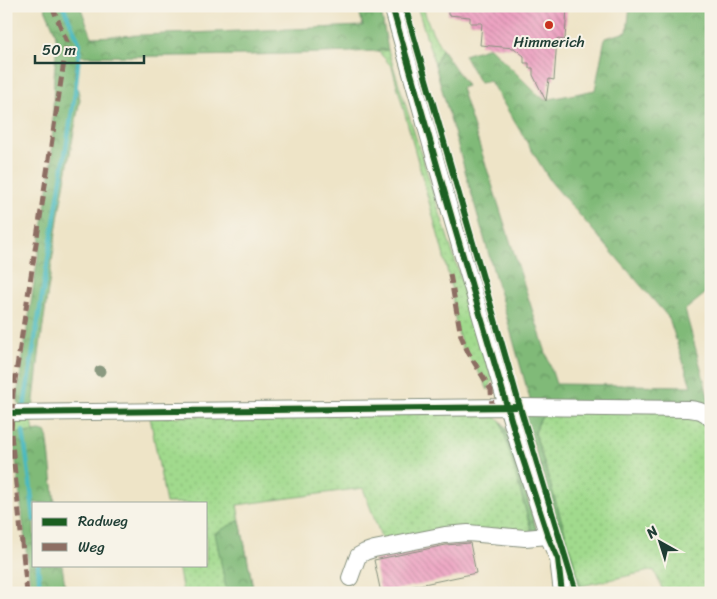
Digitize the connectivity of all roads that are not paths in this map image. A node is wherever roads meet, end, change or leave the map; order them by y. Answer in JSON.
{"nodes":[{"id":1,"x":392,"y":6,"type":"edge"},
{"id":2,"x":514,"y":407,"type":"junction"},
{"id":3,"x":6,"y":413,"type":"edge"},
{"id":4,"x":711,"y":419,"type":"edge"},
{"id":5,"x":548,"y":536,"type":"junction"},
{"id":6,"x":350,"y":578,"type":"dead end"},
{"id":7,"x":562,"y":593,"type":"edge"}],
"edges":[{"from":1,"to":2,"type":"street"},
{"from":2,"to":3,"type":"street"},
{"from":2,"to":4,"type":"street"},
{"from":2,"to":5,"type":"street"},
{"from":5,"to":6,"type":"street"},
{"from":5,"to":7,"type":"street"}]}
